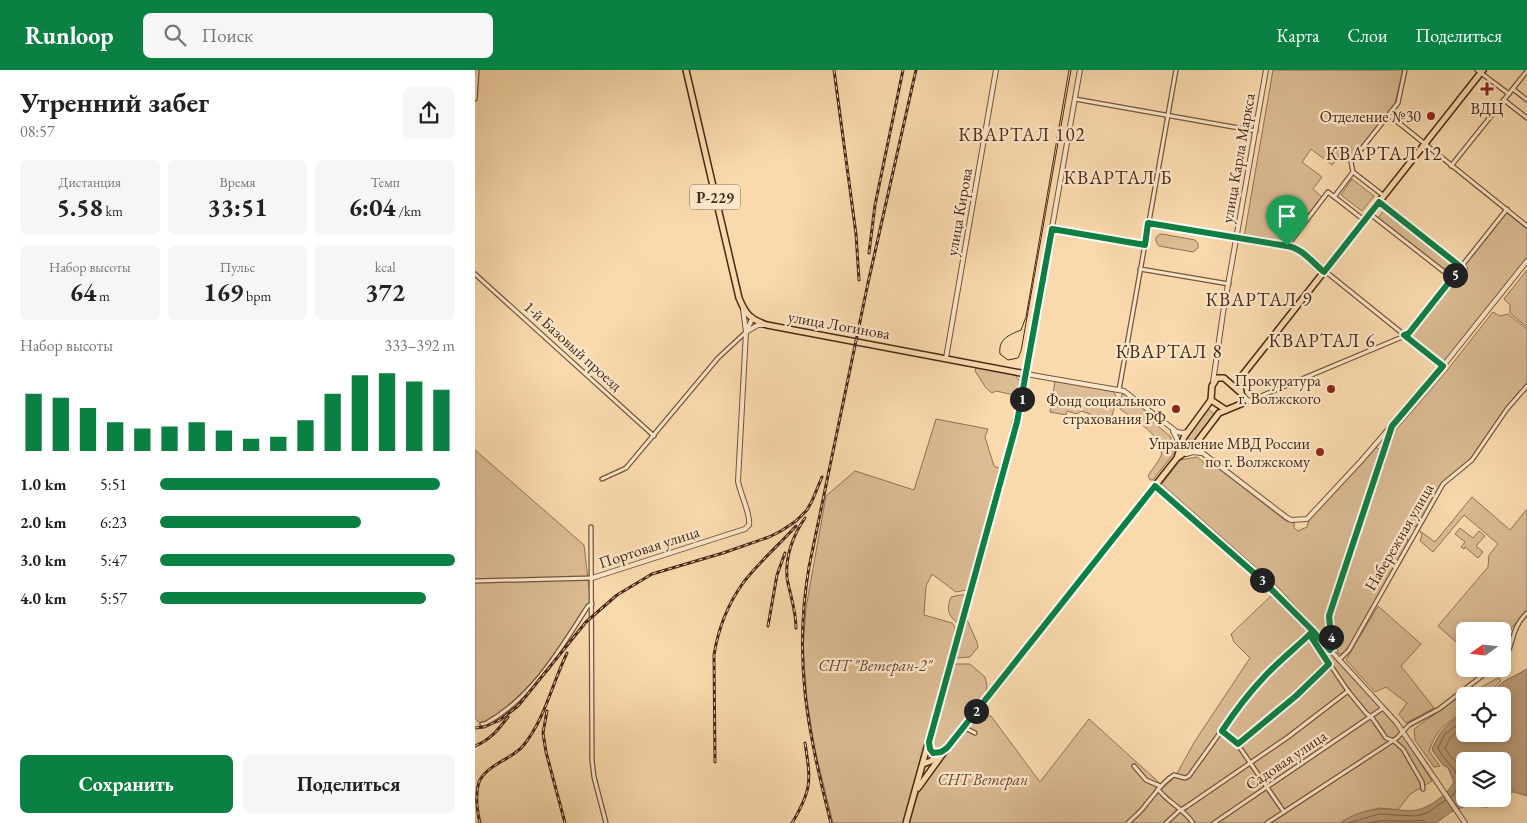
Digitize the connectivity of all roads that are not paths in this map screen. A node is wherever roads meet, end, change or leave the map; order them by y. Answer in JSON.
{"nodes":[{"id":1,"x":477,"y":70,"type":"edge"},
{"id":2,"x":686,"y":70,"type":"edge"},
{"id":3,"x":996,"y":70,"type":"edge"},
{"id":4,"x":1080,"y":70,"type":"edge"},
{"id":5,"x":1175,"y":70,"type":"edge"},
{"id":6,"x":1266,"y":70,"type":"edge"},
{"id":7,"x":1405,"y":70,"type":"edge"},
{"id":8,"x":1481,"y":71,"type":"edge"},
{"id":9,"x":1527,"y":71,"type":"edge"},
{"id":10,"x":1513,"y":89,"type":"junction"},
{"id":11,"x":1509,"y":94,"type":"junction"},
{"id":12,"x":475,"y":99,"type":"edge"},
{"id":13,"x":1075,"y":99,"type":"junction"},
{"id":14,"x":1504,"y":100,"type":"junction"},
{"id":15,"x":1527,"y":100,"type":"edge"},
{"id":16,"x":1389,"y":115,"type":"junction"},
{"id":17,"x":1167,"y":116,"type":"junction"},
{"id":18,"x":1527,"y":118,"type":"edge"},
{"id":19,"x":1256,"y":131,"type":"junction"},
{"id":20,"x":1425,"y":145,"type":"junction"},
{"id":21,"x":1451,"y":166,"type":"junction"},
{"id":22,"x":1353,"y":172,"type":"junction"},
{"id":23,"x":1384,"y":196,"type":"junction"},
{"id":24,"x":1334,"y":197,"type":"junction"},
{"id":25,"x":1379,"y":202,"type":"junction"},
{"id":26,"x":1507,"y":210,"type":"junction"},
{"id":27,"x":1369,"y":213,"type":"junction"},
{"id":28,"x":1364,"y":220,"type":"junction"},
{"id":29,"x":1148,"y":223,"type":"junction"},
{"id":30,"x":1527,"y":226,"type":"edge"},
{"id":31,"x":1052,"y":229,"type":"junction"},
{"id":32,"x":1237,"y":238,"type":"junction"},
{"id":33,"x":1145,"y":245,"type":"junction"},
{"id":34,"x":1287,"y":246,"type":"junction"},
{"id":35,"x":1527,"y":261,"type":"edge"},
{"id":36,"x":1461,"y":267,"type":"junction"},
{"id":37,"x":1141,"y":269,"type":"junction"},
{"id":38,"x":1324,"y":272,"type":"junction"},
{"id":39,"x":475,"y":274,"type":"edge"},
{"id":40,"x":1452,"y":278,"type":"junction"},
{"id":41,"x":1229,"y":284,"type":"junction"},
{"id":42,"x":743,"y":306,"type":"junction"},
{"id":43,"x":752,"y":320,"type":"junction"},
{"id":44,"x":767,"y":325,"type":"junction"},
{"id":45,"x":746,"y":332,"type":"junction"},
{"id":46,"x":1404,"y":335,"type":"junction"},
{"id":47,"x":946,"y":358,"type":"junction"},
{"id":48,"x":1443,"y":366,"type":"junction"},
{"id":49,"x":1215,"y":368,"type":"junction"},
{"id":50,"x":1026,"y":374,"type":"junction"},
{"id":51,"x":1241,"y":377,"type":"junction"},
{"id":52,"x":1224,"y":378,"type":"junction"},
{"id":53,"x":1213,"y":382,"type":"junction"},
{"id":54,"x":1527,"y":386,"type":"edge"},
{"id":55,"x":1119,"y":390,"type":"junction"},
{"id":56,"x":1243,"y":394,"type":"junction"},
{"id":57,"x":1211,"y":400,"type":"junction"},
{"id":58,"x":1251,"y":401,"type":"junction"},
{"id":59,"x":1241,"y":404,"type":"junction"},
{"id":60,"x":1226,"y":410,"type":"junction"},
{"id":61,"x":1166,"y":424,"type":"junction"},
{"id":62,"x":1392,"y":426,"type":"junction"},
{"id":63,"x":1187,"y":432,"type":"junction"},
{"id":64,"x":654,"y":436,"type":"junction"},
{"id":65,"x":1198,"y":440,"type":"junction"},
{"id":66,"x":1375,"y":445,"type":"junction"},
{"id":67,"x":1383,"y":451,"type":"junction"},
{"id":68,"x":1177,"y":458,"type":"junction"},
{"id":69,"x":1210,"y":459,"type":"junction"},
{"id":70,"x":602,"y":479,"type":"dead end"},
{"id":71,"x":1155,"y":486,"type":"junction"},
{"id":72,"x":591,"y":527,"type":"dead end"},
{"id":73,"x":591,"y":578,"type":"junction"},
{"id":74,"x":475,"y":581,"type":"edge"},
{"id":75,"x":592,"y":604,"type":"junction"},
{"id":76,"x":1527,"y":613,"type":"edge"},
{"id":77,"x":1311,"y":633,"type":"junction"},
{"id":78,"x":1511,"y":642,"type":"edge"},
{"id":79,"x":1330,"y":650,"type":"junction"},
{"id":80,"x":1339,"y":660,"type":"junction"},
{"id":81,"x":1329,"y":664,"type":"junction"},
{"id":82,"x":1479,"y":678,"type":"edge"},
{"id":83,"x":1348,"y":691,"type":"junction"},
{"id":84,"x":1383,"y":708,"type":"junction"},
{"id":85,"x":1372,"y":717,"type":"junction"},
{"id":86,"x":482,"y":724,"type":"dead end"},
{"id":87,"x":963,"y":727,"type":"junction"},
{"id":88,"x":1222,"y":731,"type":"junction"},
{"id":89,"x":1402,"y":732,"type":"junction"},
{"id":90,"x":975,"y":733,"type":"dead end"},
{"id":91,"x":1392,"y":741,"type":"junction"},
{"id":92,"x":929,"y":742,"type":"junction"},
{"id":93,"x":1238,"y":744,"type":"junction"},
{"id":94,"x":947,"y":748,"type":"junction"},
{"id":95,"x":941,"y":752,"type":"junction"},
{"id":96,"x":925,"y":763,"type":"junction"},
{"id":97,"x":935,"y":763,"type":"junction"},
{"id":98,"x":1250,"y":763,"type":"junction"},
{"id":99,"x":1134,"y":766,"type":"dead end"},
{"id":100,"x":1159,"y":787,"type":"junction"},
{"id":101,"x":1267,"y":788,"type":"junction"},
{"id":102,"x":1423,"y":789,"type":"dead end"},
{"id":103,"x":914,"y":795,"type":"junction"},
{"id":104,"x":1181,"y":809,"type":"junction"},
{"id":105,"x":1284,"y":812,"type":"junction"},
{"id":106,"x":606,"y":823,"type":"edge"},
{"id":107,"x":906,"y":823,"type":"edge"},
{"id":108,"x":1128,"y":823,"type":"edge"},
{"id":109,"x":1166,"y":823,"type":"edge"},
{"id":110,"x":1193,"y":823,"type":"edge"},
{"id":111,"x":1214,"y":823,"type":"edge"},
{"id":112,"x":1267,"y":823,"type":"edge"},
{"id":113,"x":1465,"y":823,"type":"edge"}],
"edges":[{"from":1,"to":12,"type":"street"},
{"from":2,"to":42,"type":"main road","number":"Р-229"},
{"from":3,"to":47,"type":"street","name":"улица Кирова"},
{"from":4,"to":13,"type":"street"},
{"from":5,"to":17,"type":"street"},
{"from":6,"to":19,"type":"street","name":"улица Карла Маркса"},
{"from":7,"to":16,"type":"street"},
{"from":8,"to":11,"type":"street"},
{"from":8,"to":20,"type":"main road"},
{"from":9,"to":10,"type":"street"},
{"from":10,"to":11,"type":"street"},
{"from":10,"to":15,"type":"street"},
{"from":11,"to":14,"type":"street"},
{"from":13,"to":17,"type":"street"},
{"from":13,"to":31,"type":"street"},
{"from":14,"to":18,"type":"street"},
{"from":14,"to":21,"type":"street"},
{"from":16,"to":20,"type":"street"},
{"from":16,"to":22,"type":"street"},
{"from":17,"to":19,"type":"street"},
{"from":17,"to":29,"type":"street"},
{"from":19,"to":32,"type":"street","name":"улица Карла Маркса"},
{"from":20,"to":21,"type":"street"},
{"from":20,"to":23,"type":"main road"},
{"from":21,"to":26,"type":"street"},
{"from":22,"to":23,"type":"street"},
{"from":22,"to":24,"type":"street"},
{"from":23,"to":25,"type":"main road"},
{"from":24,"to":28,"type":"street"},
{"from":24,"to":34,"type":"street"},
{"from":25,"to":27,"type":"main road"},
{"from":25,"to":36,"type":"street"},
{"from":26,"to":30,"type":"street"},
{"from":26,"to":36,"type":"street"},
{"from":27,"to":28,"type":"main road"},
{"from":27,"to":40,"type":"street"},
{"from":28,"to":38,"type":"main road"},
{"from":29,"to":32,"type":"street"},
{"from":29,"to":33,"type":"street"},
{"from":31,"to":33,"type":"street"},
{"from":31,"to":50,"type":"street"},
{"from":32,"to":34,"type":"street"},
{"from":32,"to":41,"type":"street","name":"улица Карла Маркса"},
{"from":33,"to":37,"type":"street"},
{"from":34,"to":38,"type":"street"},
{"from":35,"to":48,"type":"street","name":"Набережная улица"},
{"from":36,"to":40,"type":"street"},
{"from":37,"to":41,"type":"street"},
{"from":37,"to":55,"type":"street"},
{"from":38,"to":46,"type":"street"},
{"from":38,"to":51,"type":"main road"},
{"from":39,"to":64,"type":"street","name":"1-й Базовый проезд"},
{"from":40,"to":46,"type":"street"},
{"from":41,"to":49,"type":"street","name":"улица Карла Маркса"},
{"from":42,"to":43,"type":"main road","number":"Р-229"},
{"from":42,"to":45,"type":"street"},
{"from":43,"to":44,"type":"main road","name":"улица Логинова"},
{"from":43,"to":45,"type":"street","name":"Портовая улица"},
{"from":44,"to":45,"type":"street"},
{"from":44,"to":47,"type":"main road","name":"улица Логинова"},
{"from":45,"to":64,"type":"street"},
{"from":45,"to":73,"type":"street","name":"Портовая улица"},
{"from":46,"to":48,"type":"street"},
{"from":46,"to":58,"type":"street"},
{"from":47,"to":50,"type":"main road","name":"улица Логинова"},
{"from":48,"to":62,"type":"street","name":"Набережная улица"},
{"from":49,"to":52,"type":"street"},
{"from":49,"to":53,"type":"street","name":"улица Карла Маркса"},
{"from":50,"to":55,"type":"street","name":"улица Логинова"},
{"from":50,"to":92,"type":"main road"},
{"from":51,"to":52,"type":"main road"},
{"from":51,"to":56,"type":"main road"},
{"from":52,"to":53,"type":"main road"},
{"from":52,"to":56,"type":"main road"},
{"from":53,"to":57,"type":"main road"},
{"from":54,"to":80,"type":"street","name":"Набережная улица"},
{"from":55,"to":61,"type":"street","name":"улица Логинова"},
{"from":56,"to":58,"type":"street"},
{"from":56,"to":59,"type":"main road"},
{"from":57,"to":60,"type":"main road"},
{"from":57,"to":63,"type":"main road"},
{"from":58,"to":59,"type":"street"},
{"from":59,"to":60,"type":"main road"},
{"from":60,"to":65,"type":"main road"},
{"from":61,"to":63,"type":"street"},
{"from":61,"to":68,"type":"street"},
{"from":62,"to":66,"type":"street","name":"Набережная улица"},
{"from":62,"to":67,"type":"street","name":"Набережная улица"},
{"from":63,"to":68,"type":"main road"},
{"from":64,"to":70,"type":"street"},
{"from":65,"to":68,"type":"main road"},
{"from":65,"to":69,"type":"street"},
{"from":66,"to":67,"type":"street"},
{"from":66,"to":69,"type":"street","name":"Набережная улица"},
{"from":67,"to":79,"type":"street","name":"Набережная улица"},
{"from":68,"to":69,"type":"street"},
{"from":68,"to":71,"type":"main road"},
{"from":71,"to":77,"type":"street"},
{"from":71,"to":87,"type":"main road"},
{"from":72,"to":73,"type":"street"},
{"from":73,"to":74,"type":"street"},
{"from":73,"to":75,"type":"street","name":"Портовая улица"},
{"from":75,"to":86,"type":"street"},
{"from":75,"to":106,"type":"street","name":"Портовая улица"},
{"from":76,"to":78,"type":"street"},
{"from":77,"to":79,"type":"street"},
{"from":77,"to":81,"type":"street"},
{"from":77,"to":88,"type":"street"},
{"from":79,"to":80,"type":"street"},
{"from":80,"to":84,"type":"street"},
{"from":81,"to":83,"type":"street"},
{"from":81,"to":93,"type":"street"},
{"from":82,"to":89,"type":"street"},
{"from":83,"to":85,"type":"street"},
{"from":83,"to":98,"type":"street"},
{"from":84,"to":85,"type":"street","name":"Садовая улица"},
{"from":84,"to":89,"type":"street"},
{"from":85,"to":91,"type":"street"},
{"from":85,"to":101,"type":"street","name":"Садовая улица"},
{"from":87,"to":90,"type":"street"},
{"from":87,"to":94,"type":"main road"},
{"from":88,"to":93,"type":"street"},
{"from":88,"to":100,"type":"street"},
{"from":89,"to":91,"type":"street"},
{"from":89,"to":113,"type":"street"},
{"from":91,"to":102,"type":"street"},
{"from":91,"to":105,"type":"street"},
{"from":92,"to":95,"type":"main road"},
{"from":92,"to":96,"type":"main road"},
{"from":93,"to":98,"type":"street"},
{"from":94,"to":95,"type":"main road"},
{"from":94,"to":97,"type":"main road"},
{"from":95,"to":96,"type":"main road"},
{"from":96,"to":97,"type":"main road"},
{"from":96,"to":103,"type":"main road"},
{"from":97,"to":103,"type":"main road"},
{"from":98,"to":101,"type":"street"},
{"from":98,"to":104,"type":"street"},
{"from":99,"to":100,"type":"street"},
{"from":100,"to":104,"type":"street"},
{"from":100,"to":108,"type":"street"},
{"from":101,"to":105,"type":"street"},
{"from":101,"to":111,"type":"street","name":"Садовая улица"},
{"from":103,"to":107,"type":"main road"},
{"from":104,"to":109,"type":"street"},
{"from":104,"to":110,"type":"street"},
{"from":105,"to":112,"type":"street"}]}
